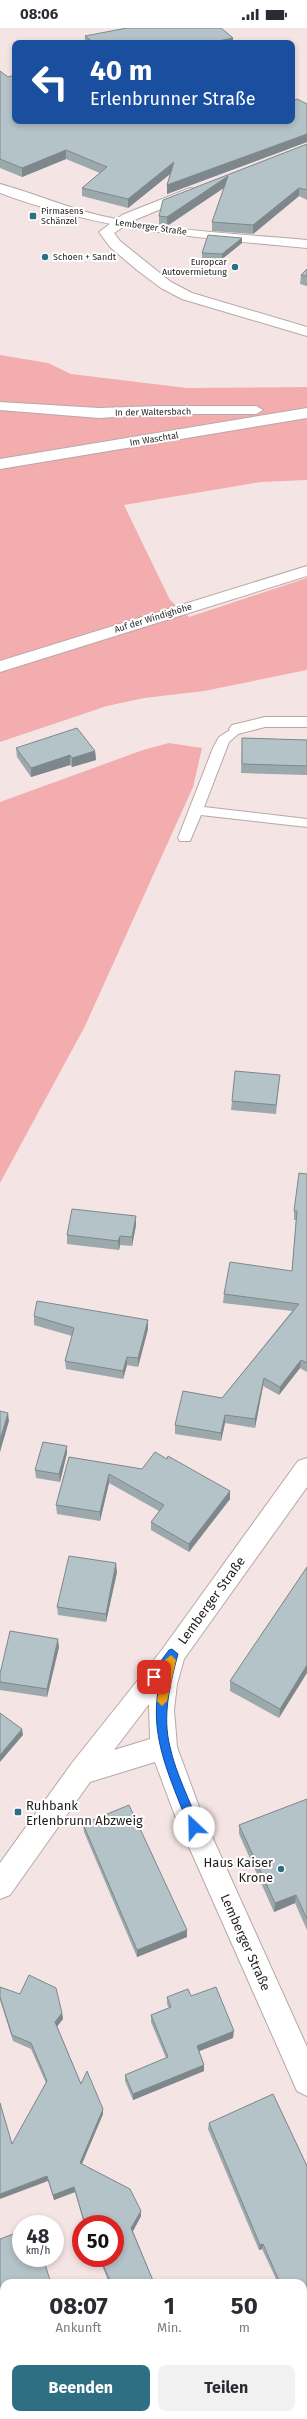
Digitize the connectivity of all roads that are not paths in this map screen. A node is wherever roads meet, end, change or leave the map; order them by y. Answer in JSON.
{"nodes":[{"id":1,"x":205,"y":186,"type":"edge"},
{"id":2,"x":0,"y":188,"type":"edge"},
{"id":3,"x":117,"y":223,"type":"junction"},
{"id":4,"x":307,"y":244,"type":"edge"},
{"id":5,"x":307,"y":332,"type":"edge"},
{"id":6,"x":0,"y":406,"type":"edge"},
{"id":7,"x":307,"y":410,"type":"edge"},
{"id":8,"x":307,"y":413,"type":"edge"},
{"id":9,"x":0,"y":464,"type":"edge"},
{"id":10,"x":307,"y":571,"type":"edge"},
{"id":11,"x":0,"y":667,"type":"edge"},
{"id":12,"x":307,"y":722,"type":"edge"},
{"id":13,"x":238,"y":729,"type":"joint"},
{"id":14,"x":195,"y":810,"type":"junction"},
{"id":15,"x":307,"y":823,"type":"edge"},
{"id":16,"x":185,"y":838,"type":"dead end"},
{"id":17,"x":307,"y":1468,"type":"edge"},
{"id":18,"x":172,"y":1654,"type":"junction"},
{"id":19,"x":164,"y":1747,"type":"junction"},
{"id":20,"x":81,"y":1772,"type":"junction"},
{"id":21,"x":0,"y":1886,"type":"edge"},
{"id":22,"x":307,"y":2081,"type":"edge"}],
"edges":[{"from":1,"to":3,"type":"street"},
{"from":2,"to":3,"type":"street","name":"Lemberger Straße"},
{"from":3,"to":4,"type":"street","name":"Lemberger Straße"},
{"from":3,"to":5,"type":"street"},
{"from":6,"to":7,"type":"street","name":"In der Waltersbach"},
{"from":8,"to":9,"type":"street","name":"Im Waschtal"},
{"from":10,"to":11,"type":"street","name":"Auf der Windighöhe"},
{"from":12,"to":13,"type":"street"},
{"from":13,"to":14,"type":"lane"},
{"from":14,"to":15,"type":"lane"},
{"from":14,"to":16,"type":"lane"},
{"from":17,"to":18,"type":"street","name":"Lemberger Straße"},
{"from":18,"to":19,"type":"street","name":"Lemberger Straße"},
{"from":18,"to":20,"type":"street"},
{"from":19,"to":20,"type":"street"},
{"from":19,"to":22,"type":"street","name":"Lemberger Straße"},
{"from":20,"to":21,"type":"street"}]}
